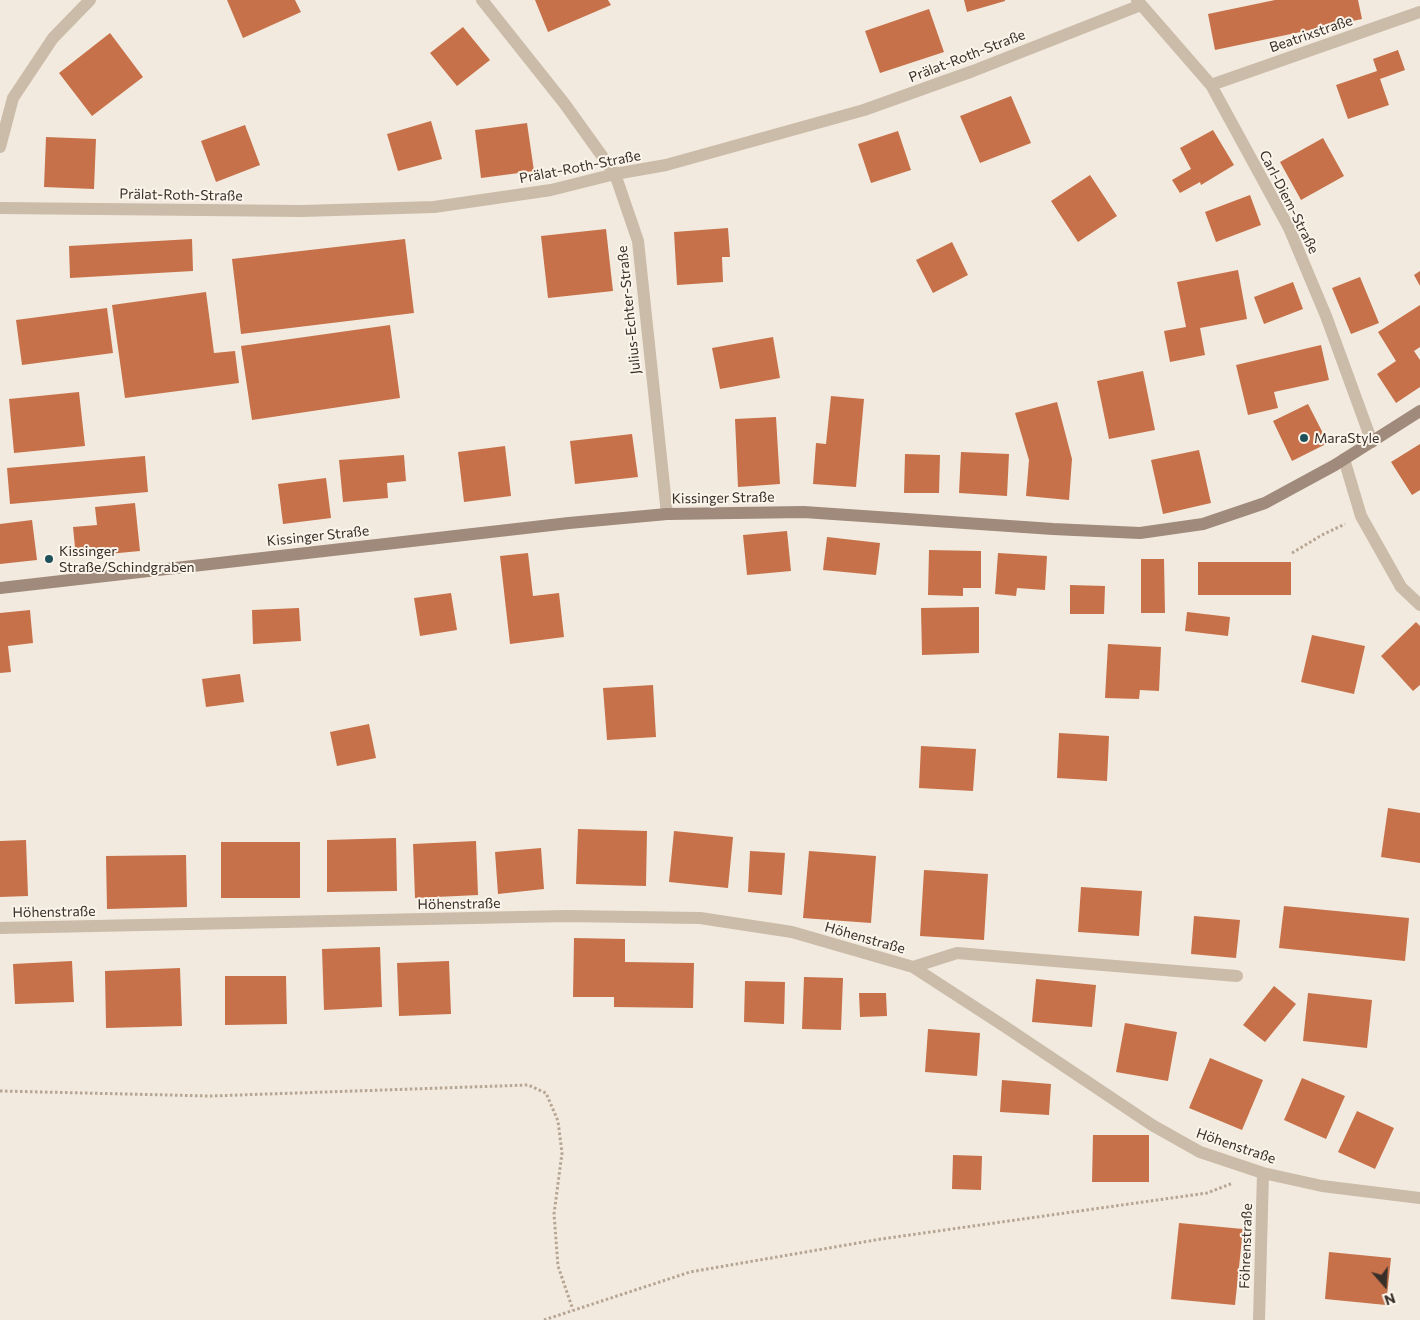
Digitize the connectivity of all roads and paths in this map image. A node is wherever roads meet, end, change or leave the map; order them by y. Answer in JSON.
{"nodes":[{"id":1,"x":90,"y":0,"type":"edge"},
{"id":2,"x":482,"y":0,"type":"edge"},
{"id":3,"x":1138,"y":3,"type":"edge"},
{"id":4,"x":1420,"y":12,"type":"edge"},
{"id":5,"x":1211,"y":86,"type":"junction"},
{"id":6,"x":0,"y":147,"type":"edge"},
{"id":7,"x":615,"y":174,"type":"junction"},
{"id":8,"x":0,"y":208,"type":"edge"},
{"id":9,"x":1420,"y":411,"type":"edge"},
{"id":10,"x":1372,"y":442,"type":"junction"},
{"id":11,"x":1344,"y":459,"type":"junction"},
{"id":12,"x":667,"y":514,"type":"junction"},
{"id":13,"x":1361,"y":516,"type":"junction"},
{"id":14,"x":1292,"y":554,"type":"dead end"},
{"id":15,"x":0,"y":588,"type":"edge"},
{"id":16,"x":1420,"y":605,"type":"edge"},
{"id":17,"x":0,"y":928,"type":"edge"},
{"id":18,"x":913,"y":967,"type":"junction"},
{"id":19,"x":1237,"y":976,"type":"dead end"},
{"id":20,"x":0,"y":1091,"type":"edge"},
{"id":21,"x":1263,"y":1173,"type":"junction"},
{"id":22,"x":1420,"y":1198,"type":"edge"},
{"id":23,"x":573,"y":1310,"type":"junction"},
{"id":24,"x":544,"y":1320,"type":"edge"},
{"id":25,"x":1259,"y":1320,"type":"edge"}],
"edges":[{"from":1,"to":6,"type":"street"},
{"from":2,"to":7,"type":"street","name":"Julius-Echter-Straße"},
{"from":3,"to":5,"type":"street","name":"Carl-Diem-Straße"},
{"from":3,"to":7,"type":"street","name":"Prälat-Roth-Straße"},
{"from":4,"to":5,"type":"street","name":"Beatrixstraße"},
{"from":5,"to":10,"type":"street","name":"Carl-Diem-Straße"},
{"from":7,"to":8,"type":"street","name":"Prälat-Roth-Straße"},
{"from":7,"to":12,"type":"street","name":"Julius-Echter-Straße"},
{"from":9,"to":10,"type":"street","name":"Kissinger Straße"},
{"from":10,"to":11,"type":"street","name":"Kissinger Straße"},
{"from":11,"to":12,"type":"street","name":"Kissinger Straße"},
{"from":11,"to":13,"type":"street"},
{"from":12,"to":15,"type":"street","name":"Kissinger Straße"},
{"from":13,"to":14,"type":"path"},
{"from":13,"to":16,"type":"street"},
{"from":17,"to":18,"type":"street","name":"Höhenstraße"},
{"from":18,"to":19,"type":"street","name":"Höhenstraße"},
{"from":18,"to":21,"type":"street","name":"Höhenstraße"},
{"from":20,"to":23,"type":"path"},
{"from":21,"to":22,"type":"street","name":"Höhenstraße"},
{"from":21,"to":23,"type":"path"},
{"from":21,"to":25,"type":"street","name":"Föhrenstraße"},
{"from":23,"to":24,"type":"path"}]}
